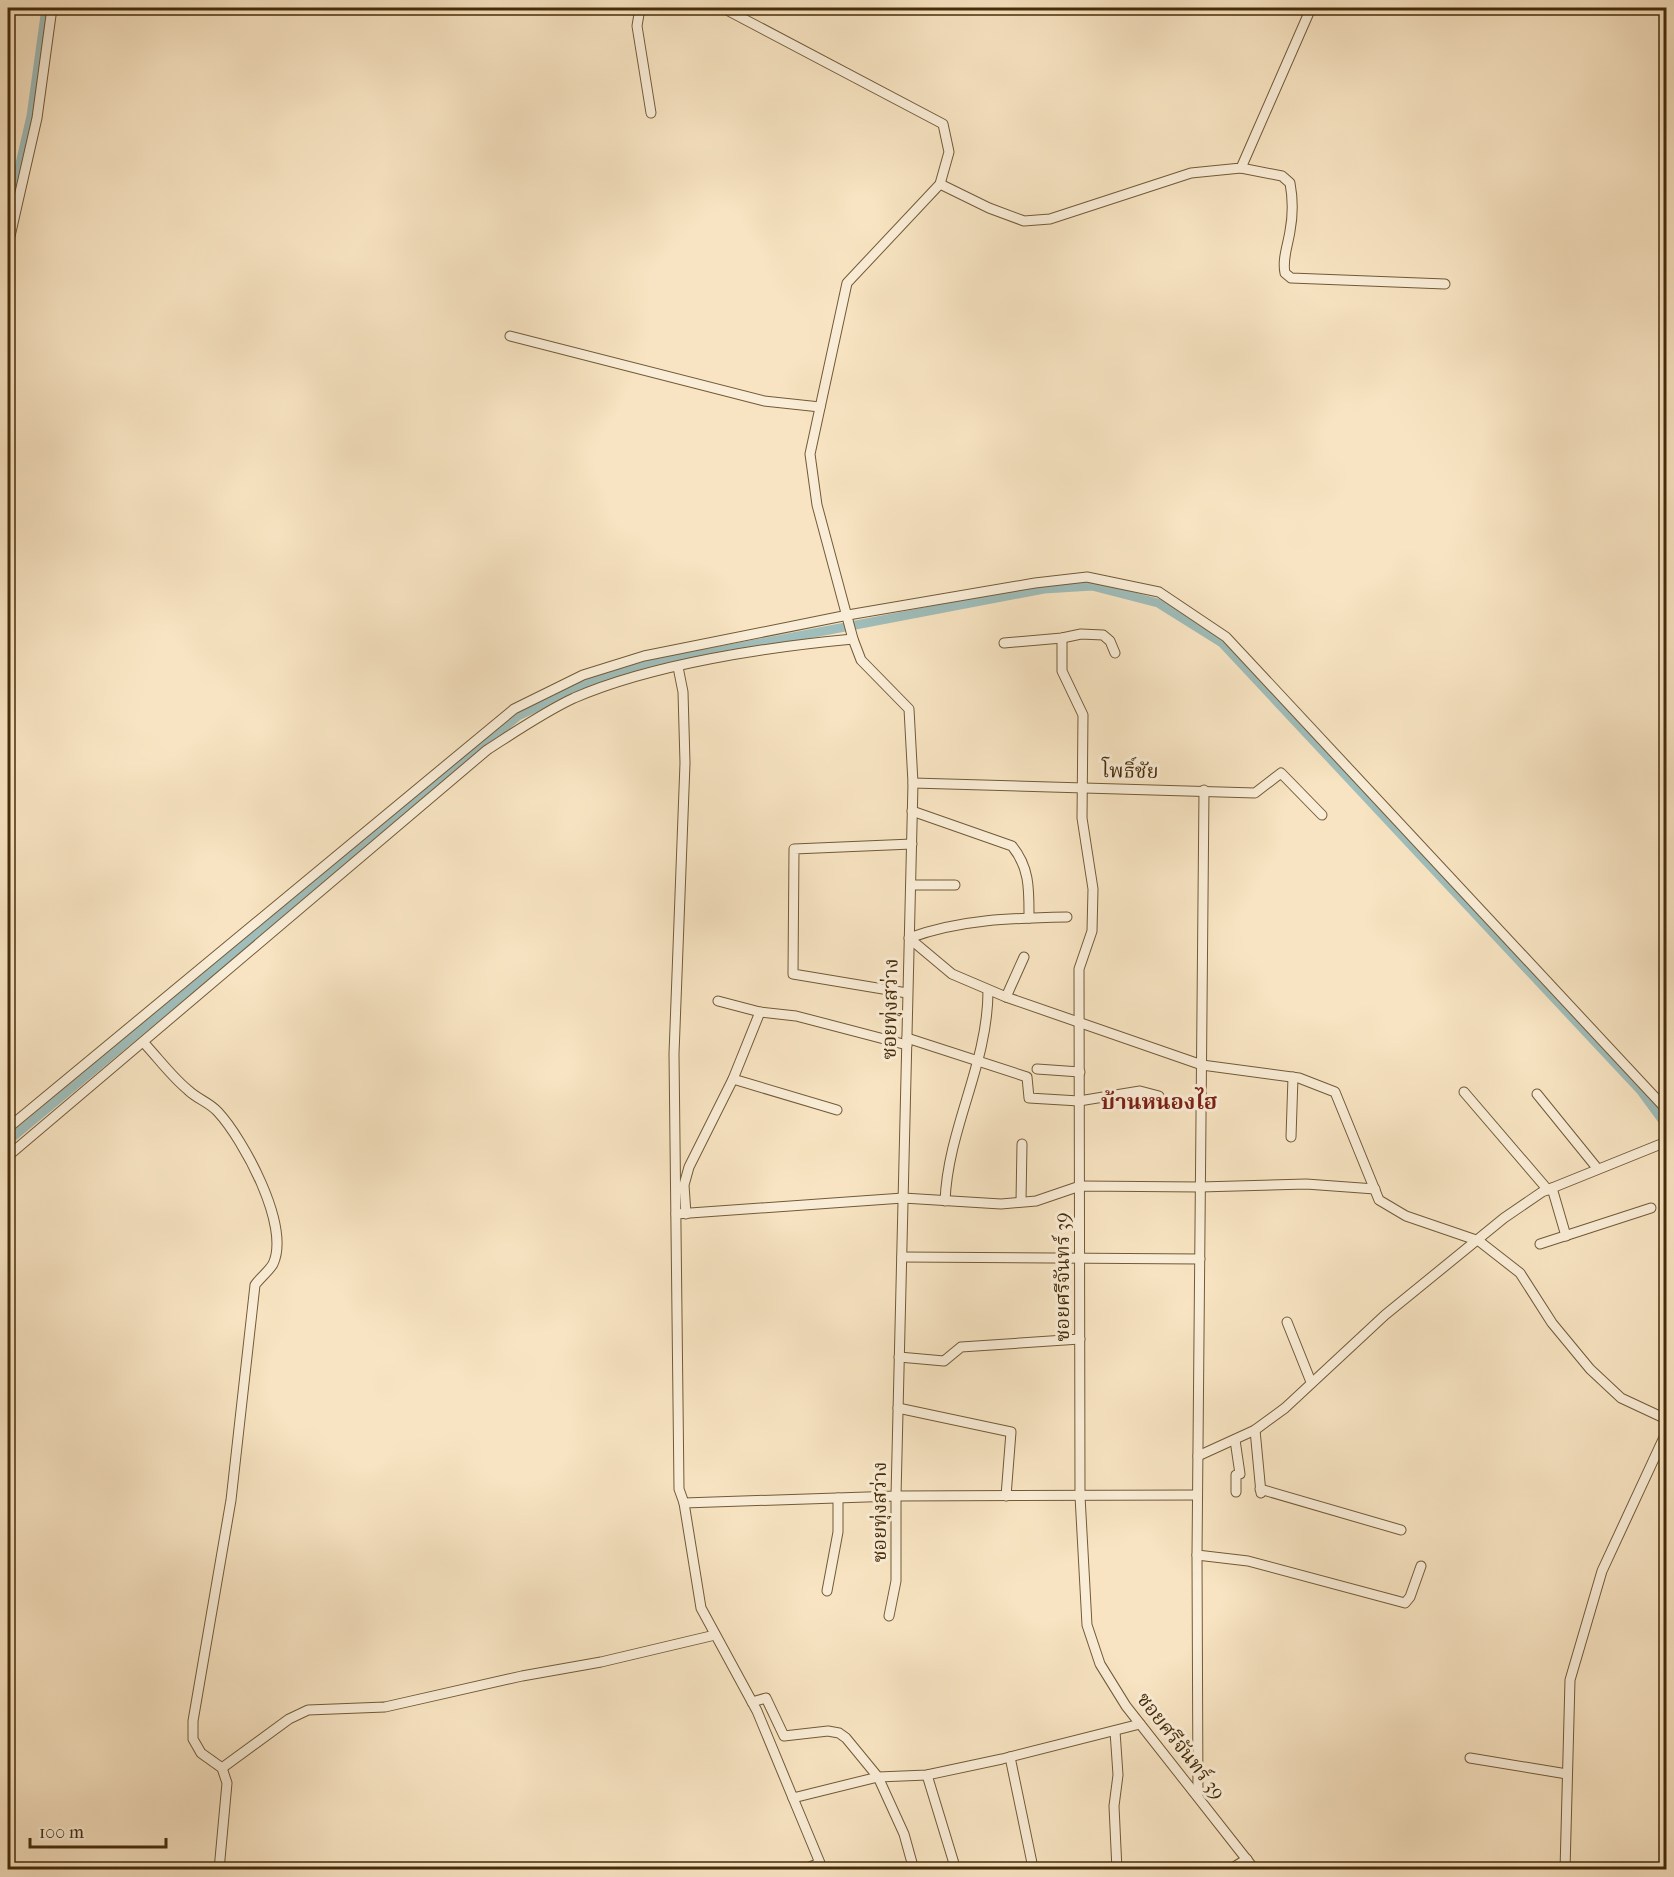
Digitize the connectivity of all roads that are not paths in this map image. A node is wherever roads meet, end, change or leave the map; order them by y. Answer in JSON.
{"nodes":[{"id":1,"x":52,"y":8,"type":"edge"},
{"id":2,"x":640,"y":8,"type":"edge"},
{"id":3,"x":723,"y":8,"type":"edge"},
{"id":4,"x":1311,"y":8,"type":"edge"},
{"id":5,"x":651,"y":113,"type":"dead end"},
{"id":6,"x":1241,"y":168,"type":"junction"},
{"id":7,"x":940,"y":184,"type":"junction"},
{"id":8,"x":8,"y":245,"type":"edge"},
{"id":9,"x":1445,"y":284,"type":"dead end"},
{"id":10,"x":510,"y":336,"type":"dead end"},
{"id":11,"x":820,"y":407,"type":"junction"},
{"id":12,"x":849,"y":618,"type":"junction"},
{"id":13,"x":852,"y":636,"type":"junction"},
{"id":14,"x":1062,"y":638,"type":"junction"},
{"id":15,"x":1004,"y":643,"type":"dead end"},
{"id":16,"x":1115,"y":653,"type":"dead end"},
{"id":17,"x":678,"y":668,"type":"junction"},
{"id":18,"x":913,"y":783,"type":"junction"},
{"id":19,"x":1084,"y":788,"type":"junction"},
{"id":20,"x":1204,"y":790,"type":"junction"},
{"id":21,"x":912,"y":811,"type":"junction"},
{"id":22,"x":1322,"y":815,"type":"dead end"},
{"id":23,"x":912,"y":844,"type":"junction"},
{"id":24,"x":911,"y":885,"type":"junction"},
{"id":25,"x":955,"y":885,"type":"dead end"},
{"id":26,"x":1067,"y":917,"type":"dead end"},
{"id":27,"x":1029,"y":918,"type":"junction"},
{"id":28,"x":909,"y":938,"type":"junction"},
{"id":29,"x":1024,"y":957,"type":"dead end"},
{"id":30,"x":988,"y":991,"type":"junction"},
{"id":31,"x":907,"y":993,"type":"junction"},
{"id":32,"x":1006,"y":997,"type":"junction"},
{"id":33,"x":718,"y":1001,"type":"dead end"},
{"id":34,"x":760,"y":1012,"type":"junction"},
{"id":35,"x":1079,"y":1021,"type":"junction"},
{"id":36,"x":907,"y":1042,"type":"junction"},
{"id":37,"x":144,"y":1043,"type":"junction"},
{"id":38,"x":978,"y":1064,"type":"junction"},
{"id":39,"x":1202,"y":1065,"type":"junction"},
{"id":40,"x":1037,"y":1069,"type":"dead end"},
{"id":41,"x":1080,"y":1072,"type":"junction"},
{"id":42,"x":1293,"y":1077,"type":"junction"},
{"id":43,"x":733,"y":1079,"type":"junction"},
{"id":44,"x":1464,"y":1092,"type":"dead end"},
{"id":45,"x":1538,"y":1094,"type":"dead end"},
{"id":46,"x":1159,"y":1096,"type":"dead end"},
{"id":47,"x":1079,"y":1101,"type":"junction"},
{"id":48,"x":1666,"y":1109,"type":"edge"},
{"id":49,"x":837,"y":1110,"type":"dead end"},
{"id":50,"x":8,"y":1128,"type":"edge"},
{"id":51,"x":1291,"y":1137,"type":"dead end"},
{"id":52,"x":1666,"y":1142,"type":"edge"},
{"id":53,"x":1022,"y":1144,"type":"dead end"},
{"id":54,"x":8,"y":1156,"type":"edge"},
{"id":55,"x":1597,"y":1168,"type":"junction"},
{"id":56,"x":1080,"y":1186,"type":"junction"},
{"id":57,"x":1200,"y":1187,"type":"junction"},
{"id":58,"x":1375,"y":1189,"type":"junction"},
{"id":59,"x":1550,"y":1189,"type":"junction"},
{"id":60,"x":903,"y":1198,"type":"junction"},
{"id":61,"x":945,"y":1201,"type":"junction"},
{"id":62,"x":1021,"y":1201,"type":"junction"},
{"id":63,"x":1651,"y":1208,"type":"dead end"},
{"id":64,"x":681,"y":1214,"type":"junction"},
{"id":65,"x":1566,"y":1236,"type":"junction"},
{"id":66,"x":1479,"y":1240,"type":"junction"},
{"id":67,"x":1540,"y":1244,"type":"dead end"},
{"id":68,"x":902,"y":1257,"type":"junction"},
{"id":69,"x":1080,"y":1258,"type":"junction"},
{"id":70,"x":1200,"y":1259,"type":"junction"},
{"id":71,"x":1287,"y":1323,"type":"dead end"},
{"id":72,"x":1080,"y":1339,"type":"junction"},
{"id":73,"x":899,"y":1357,"type":"junction"},
{"id":74,"x":1311,"y":1382,"type":"junction"},
{"id":75,"x":898,"y":1408,"type":"junction"},
{"id":76,"x":1665,"y":1418,"type":"edge"},
{"id":77,"x":1255,"y":1430,"type":"junction"},
{"id":78,"x":1666,"y":1432,"type":"edge"},
{"id":79,"x":1235,"y":1440,"type":"junction"},
{"id":80,"x":1198,"y":1456,"type":"junction"},
{"id":81,"x":1236,"y":1492,"type":"dead end"},
{"id":82,"x":1197,"y":1495,"type":"junction"},
{"id":83,"x":896,"y":1496,"type":"junction"},
{"id":84,"x":1006,"y":1496,"type":"junction"},
{"id":85,"x":1080,"y":1496,"type":"junction"},
{"id":86,"x":838,"y":1498,"type":"junction"},
{"id":87,"x":684,"y":1503,"type":"junction"},
{"id":88,"x":1401,"y":1530,"type":"dead end"},
{"id":89,"x":1197,"y":1555,"type":"junction"},
{"id":90,"x":1421,"y":1566,"type":"dead end"},
{"id":91,"x":827,"y":1591,"type":"dead end"},
{"id":92,"x":889,"y":1616,"type":"dead end"},
{"id":93,"x":715,"y":1635,"type":"junction"},
{"id":94,"x":753,"y":1702,"type":"junction"},
{"id":95,"x":1140,"y":1724,"type":"junction"},
{"id":96,"x":1114,"y":1731,"type":"junction"},
{"id":97,"x":1010,"y":1757,"type":"junction"},
{"id":98,"x":1470,"y":1758,"type":"dead end"},
{"id":99,"x":222,"y":1768,"type":"junction"},
{"id":100,"x":1567,"y":1774,"type":"junction"},
{"id":101,"x":927,"y":1775,"type":"junction"},
{"id":102,"x":878,"y":1777,"type":"junction"},
{"id":103,"x":1198,"y":1796,"type":"junction"},
{"id":104,"x":793,"y":1798,"type":"junction"},
{"id":105,"x":1247,"y":1859,"type":"junction"},
{"id":106,"x":1032,"y":1863,"type":"dead end"},
{"id":107,"x":821,"y":1866,"type":"edge"},
{"id":108,"x":219,"y":1869,"type":"edge"},
{"id":109,"x":802,"y":1869,"type":"edge"},
{"id":110,"x":914,"y":1869,"type":"edge"},
{"id":111,"x":956,"y":1869,"type":"edge"},
{"id":112,"x":1117,"y":1869,"type":"edge"},
{"id":113,"x":1230,"y":1869,"type":"edge"},
{"id":114,"x":1255,"y":1869,"type":"edge"},
{"id":115,"x":1565,"y":1869,"type":"edge"}],
"edges":[{"from":1,"to":8,"type":"street"},
{"from":2,"to":5,"type":"street"},
{"from":3,"to":7,"type":"street"},
{"from":4,"to":6,"type":"street"},
{"from":6,"to":7,"type":"street"},
{"from":6,"to":9,"type":"street"},
{"from":7,"to":11,"type":"street","name":"ซอยทุ่งสว่าง"},
{"from":10,"to":11,"type":"street"},
{"from":11,"to":12,"type":"street","name":"ซอยทุ่งสว่าง"},
{"from":12,"to":13,"type":"street","name":"ซอยทุ่งสว่าง"},
{"from":12,"to":48,"type":"street"},
{"from":12,"to":50,"type":"street"},
{"from":13,"to":17,"type":"street"},
{"from":13,"to":18,"type":"street","name":"ซอยทุ่งสว่าง"},
{"from":14,"to":15,"type":"street"},
{"from":14,"to":16,"type":"street"},
{"from":14,"to":19,"type":"street","name":"ซอยศรีจันทร์ 39"},
{"from":17,"to":37,"type":"street"},
{"from":17,"to":64,"type":"street"},
{"from":18,"to":19,"type":"street","name":"โพธิ์ชัย"},
{"from":18,"to":21,"type":"street","name":"ซอยทุ่งสว่าง"},
{"from":19,"to":20,"type":"street","name":"โพธิ์ชัย"},
{"from":19,"to":35,"type":"street","name":"ซอยศรีจันทร์ 39"},
{"from":20,"to":22,"type":"street","name":"โพธิ์ชัย"},
{"from":20,"to":39,"type":"street"},
{"from":21,"to":23,"type":"street","name":"ซอยทุ่งสว่าง"},
{"from":21,"to":27,"type":"street"},
{"from":23,"to":24,"type":"street","name":"ซอยทุ่งสว่าง"},
{"from":23,"to":31,"type":"street"},
{"from":24,"to":25,"type":"street"},
{"from":24,"to":28,"type":"street","name":"ซอยทุ่งสว่าง"},
{"from":26,"to":27,"type":"street"},
{"from":27,"to":28,"type":"street"},
{"from":28,"to":30,"type":"street"},
{"from":28,"to":31,"type":"street","name":"ซอยทุ่งสว่าง"},
{"from":29,"to":32,"type":"street"},
{"from":30,"to":32,"type":"street"},
{"from":30,"to":38,"type":"street"},
{"from":31,"to":36,"type":"street","name":"ซอยทุ่งสว่าง"},
{"from":32,"to":35,"type":"street"},
{"from":33,"to":34,"type":"street"},
{"from":34,"to":36,"type":"street"},
{"from":34,"to":43,"type":"street"},
{"from":35,"to":39,"type":"street"},
{"from":35,"to":41,"type":"street","name":"ซอยศรีจันทร์ 39"},
{"from":36,"to":38,"type":"street"},
{"from":36,"to":60,"type":"street","name":"ซอยทุ่งสว่าง"},
{"from":37,"to":54,"type":"street"},
{"from":37,"to":99,"type":"street"},
{"from":38,"to":47,"type":"street"},
{"from":38,"to":61,"type":"street"},
{"from":39,"to":42,"type":"street"},
{"from":39,"to":57,"type":"street"},
{"from":40,"to":41,"type":"street"},
{"from":41,"to":47,"type":"street","name":"ซอยศรีจันทร์ 39"},
{"from":42,"to":51,"type":"street"},
{"from":42,"to":58,"type":"street"},
{"from":43,"to":49,"type":"street"},
{"from":43,"to":64,"type":"street"},
{"from":44,"to":59,"type":"street"},
{"from":45,"to":55,"type":"street"},
{"from":46,"to":47,"type":"street"},
{"from":47,"to":56,"type":"street","name":"ซอยศรีจันทร์ 39"},
{"from":52,"to":55,"type":"street"},
{"from":53,"to":62,"type":"street"},
{"from":55,"to":59,"type":"street"},
{"from":56,"to":57,"type":"street"},
{"from":56,"to":62,"type":"street"},
{"from":56,"to":69,"type":"street","name":"ซอยศรีจันทร์ 39"},
{"from":57,"to":58,"type":"street"},
{"from":57,"to":70,"type":"street"},
{"from":58,"to":66,"type":"street"},
{"from":59,"to":65,"type":"street"},
{"from":59,"to":66,"type":"street"},
{"from":60,"to":61,"type":"street"},
{"from":60,"to":64,"type":"street"},
{"from":60,"to":68,"type":"street","name":"ซอยทุ่งสว่าง"},
{"from":61,"to":62,"type":"street"},
{"from":63,"to":65,"type":"street"},
{"from":64,"to":87,"type":"street"},
{"from":65,"to":67,"type":"street"},
{"from":66,"to":74,"type":"street"},
{"from":66,"to":76,"type":"street"},
{"from":68,"to":69,"type":"street"},
{"from":68,"to":73,"type":"street","name":"ซอยทุ่งสว่าง"},
{"from":69,"to":70,"type":"street"},
{"from":69,"to":72,"type":"street","name":"ซอยศรีจันทร์ 39"},
{"from":70,"to":80,"type":"street"},
{"from":71,"to":74,"type":"street"},
{"from":72,"to":73,"type":"street"},
{"from":72,"to":85,"type":"street","name":"ซอยศรีจันทร์ 39"},
{"from":73,"to":75,"type":"street","name":"ซอยทุ่งสว่าง"},
{"from":74,"to":77,"type":"street"},
{"from":75,"to":83,"type":"street","name":"ซอยทุ่งสว่าง"},
{"from":75,"to":84,"type":"street"},
{"from":77,"to":79,"type":"street"},
{"from":77,"to":88,"type":"street"},
{"from":78,"to":100,"type":"street"},
{"from":79,"to":80,"type":"street"},
{"from":79,"to":81,"type":"street"},
{"from":80,"to":82,"type":"street"},
{"from":82,"to":85,"type":"street"},
{"from":82,"to":89,"type":"street"},
{"from":83,"to":84,"type":"street"},
{"from":83,"to":86,"type":"street"},
{"from":83,"to":92,"type":"street","name":"ซอยทุ่งสว่าง"},
{"from":84,"to":85,"type":"street"},
{"from":85,"to":95,"type":"street","name":"ซอยศรีจันทร์ 39"},
{"from":86,"to":87,"type":"street"},
{"from":86,"to":91,"type":"street"},
{"from":87,"to":93,"type":"street"},
{"from":89,"to":90,"type":"street"},
{"from":89,"to":103,"type":"street"},
{"from":93,"to":94,"type":"street"},
{"from":93,"to":99,"type":"street"},
{"from":94,"to":102,"type":"street"},
{"from":94,"to":104,"type":"street"},
{"from":95,"to":96,"type":"street"},
{"from":95,"to":103,"type":"street","name":"ซอยศรีจันทร์ 39"},
{"from":96,"to":97,"type":"street"},
{"from":96,"to":112,"type":"street"},
{"from":97,"to":101,"type":"street"},
{"from":97,"to":106,"type":"street"},
{"from":98,"to":100,"type":"street"},
{"from":99,"to":108,"type":"street"},
{"from":100,"to":115,"type":"street"},
{"from":101,"to":102,"type":"street"},
{"from":101,"to":111,"type":"street"},
{"from":102,"to":104,"type":"street"},
{"from":102,"to":110,"type":"street"},
{"from":103,"to":105,"type":"street","name":"ซอยศรีจันทร์ 39"},
{"from":104,"to":107,"type":"street"},
{"from":105,"to":113,"type":"street"},
{"from":105,"to":114,"type":"street","name":"ซอยศรีจันทร์ 39"},
{"from":107,"to":109,"type":"street"}]}
